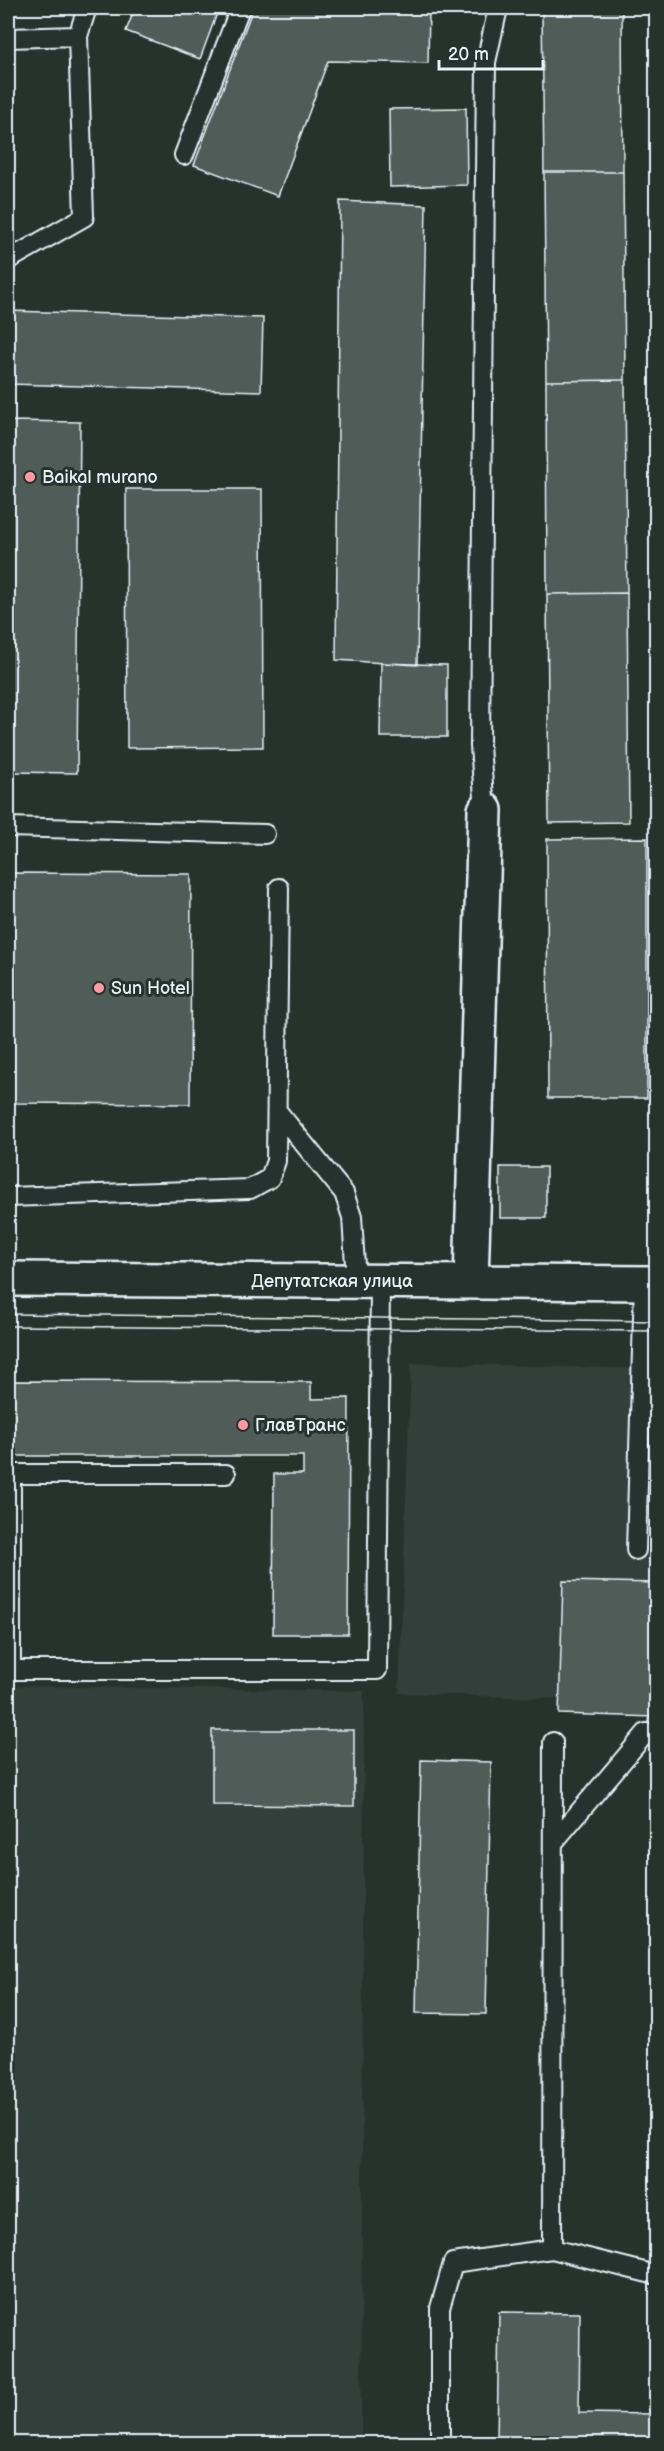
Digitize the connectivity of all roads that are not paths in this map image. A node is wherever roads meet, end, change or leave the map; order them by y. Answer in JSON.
{"nodes":[{"id":1,"x":87,"y":8,"type":"edge"},
{"id":2,"x":240,"y":8,"type":"edge"},
{"id":3,"x":498,"y":8,"type":"edge"},
{"id":4,"x":78,"y":36,"type":"junction"},
{"id":5,"x":8,"y":38,"type":"edge"},
{"id":6,"x":184,"y":155,"type":"dead end"},
{"id":7,"x":8,"y":260,"type":"edge"},
{"id":8,"x":485,"y":810,"type":"joint"},
{"id":9,"x":8,"y":827,"type":"edge"},
{"id":10,"x":265,"y":834,"type":"dead end"},
{"id":11,"x":279,"y":888,"type":"dead end"},
{"id":12,"x":278,"y":1112,"type":"junction"},
{"id":13,"x":8,"y":1197,"type":"edge"},
{"id":14,"x":8,"y":1279,"type":"edge"},
{"id":15,"x":368,"y":1281,"type":"junction"},
{"id":16,"x":471,"y":1282,"type":"junction"},
{"id":17,"x":650,"y":1283,"type":"edge"},
{"id":18,"x":9,"y":1474,"type":"edge"},
{"id":19,"x":226,"y":1474,"type":"dead end"},
{"id":20,"x":636,"y":1550,"type":"dead end"},
{"id":21,"x":9,"y":1670,"type":"edge"},
{"id":22,"x":657,"y":1733,"type":"edge"},
{"id":23,"x":553,"y":1742,"type":"dead end"},
{"id":24,"x":553,"y":1844,"type":"junction"},
{"id":25,"x":552,"y":2250,"type":"junction"},
{"id":26,"x":657,"y":2275,"type":"edge"},
{"id":27,"x":440,"y":2444,"type":"edge"}],
"edges":[{"from":1,"to":4,"type":"lane"},
{"from":2,"to":6,"type":"lane"},
{"from":3,"to":8,"type":"lane"},
{"from":4,"to":5,"type":"lane"},
{"from":4,"to":7,"type":"lane"},
{"from":8,"to":16,"type":"street"},
{"from":9,"to":10,"type":"lane"},
{"from":11,"to":12,"type":"lane"},
{"from":12,"to":13,"type":"lane"},
{"from":12,"to":15,"type":"lane"},
{"from":14,"to":15,"type":"street","name":"Депутатская улица"},
{"from":15,"to":16,"type":"street","name":"Депутатская улица"},
{"from":15,"to":21,"type":"lane"},
{"from":16,"to":17,"type":"street","name":"Депутатская улица"},
{"from":17,"to":20,"type":"lane"},
{"from":18,"to":19,"type":"lane"},
{"from":18,"to":21,"type":"lane"},
{"from":22,"to":24,"type":"lane"},
{"from":23,"to":24,"type":"lane"},
{"from":24,"to":25,"type":"lane"},
{"from":25,"to":26,"type":"lane"},
{"from":25,"to":27,"type":"lane"}]}
